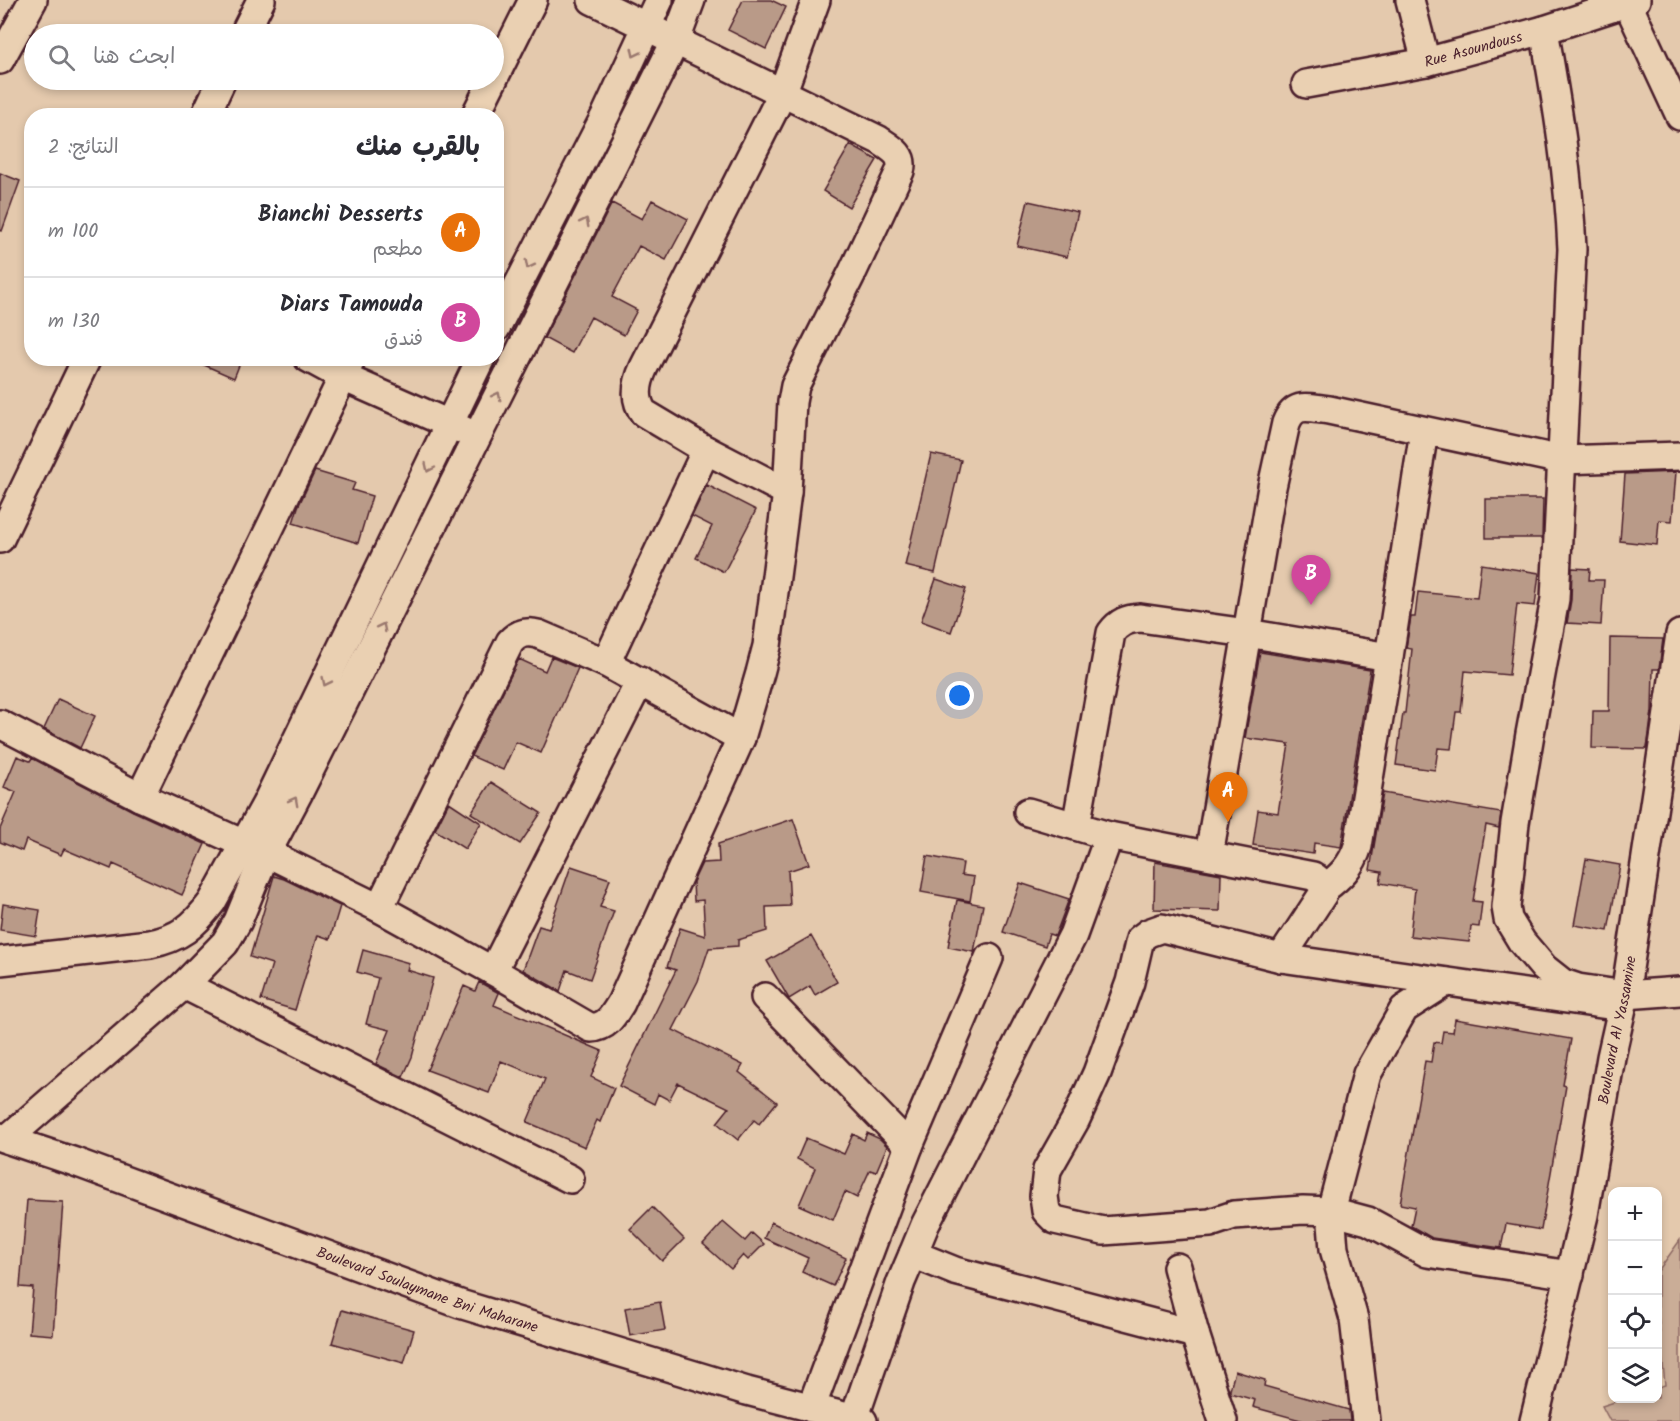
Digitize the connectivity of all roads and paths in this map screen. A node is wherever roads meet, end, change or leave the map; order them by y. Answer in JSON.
{"nodes":[{"id":1,"x":33,"y":0,"type":"edge"},
{"id":2,"x":261,"y":0,"type":"edge"},
{"id":3,"x":533,"y":0,"type":"edge"},
{"id":4,"x":592,"y":0,"type":"edge"},
{"id":5,"x":659,"y":0,"type":"edge"},
{"id":6,"x":692,"y":0,"type":"edge"},
{"id":7,"x":816,"y":0,"type":"edge"},
{"id":8,"x":1410,"y":0,"type":"edge"},
{"id":9,"x":1630,"y":1,"type":"edge"},
{"id":10,"x":249,"y":24,"type":"edge"},
{"id":11,"x":647,"y":27,"type":"junction"},
{"id":12,"x":1544,"y":30,"type":"junction"},
{"id":13,"x":676,"y":40,"type":"junction"},
{"id":14,"x":504,"y":57,"type":"edge"},
{"id":15,"x":0,"y":60,"type":"edge"},
{"id":16,"x":1426,"y":62,"type":"junction"},
{"id":17,"x":1306,"y":84,"type":"dead end"},
{"id":18,"x":217,"y":90,"type":"edge"},
{"id":19,"x":488,"y":90,"type":"edge"},
{"id":20,"x":782,"y":94,"type":"junction"},
{"id":21,"x":209,"y":108,"type":"edge"},
{"id":22,"x":479,"y":108,"type":"edge"},
{"id":23,"x":1680,"y":116,"type":"edge"},
{"id":24,"x":504,"y":312,"type":"edge"},
{"id":25,"x":83,"y":366,"type":"edge"},
{"id":26,"x":477,"y":366,"type":"edge"},
{"id":27,"x":347,"y":368,"type":"edge"},
{"id":28,"x":449,"y":424,"type":"junction"},
{"id":29,"x":1424,"y":431,"type":"junction"},
{"id":30,"x":477,"y":437,"type":"junction"},
{"id":31,"x":706,"y":450,"type":"junction"},
{"id":32,"x":1680,"y":456,"type":"edge"},
{"id":33,"x":1562,"y":460,"type":"junction"},
{"id":34,"x":787,"y":492,"type":"junction"},
{"id":35,"x":0,"y":539,"type":"edge"},
{"id":36,"x":1247,"y":633,"type":"junction"},
{"id":37,"x":1680,"y":634,"type":"edge"},
{"id":38,"x":1389,"y":657,"type":"junction"},
{"id":39,"x":606,"y":663,"type":"junction"},
{"id":40,"x":640,"y":681,"type":"junction"},
{"id":41,"x":0,"y":724,"type":"edge"},
{"id":42,"x":741,"y":738,"type":"junction"},
{"id":43,"x":140,"y":797,"type":"junction"},
{"id":44,"x":1028,"y":812,"type":"dead end"},
{"id":45,"x":1076,"y":826,"type":"junction"},
{"id":46,"x":1109,"y":836,"type":"junction"},
{"id":47,"x":255,"y":849,"type":"junction"},
{"id":48,"x":1209,"y":855,"type":"junction"},
{"id":49,"x":1324,"y":889,"type":"junction"},
{"id":50,"x":379,"y":908,"type":"junction"},
{"id":51,"x":989,"y":958,"type":"dead end"},
{"id":52,"x":1281,"y":958,"type":"junction"},
{"id":53,"x":0,"y":961,"type":"edge"},
{"id":54,"x":493,"y":971,"type":"junction"},
{"id":55,"x":1446,"y":982,"type":"junction"},
{"id":56,"x":184,"y":985,"type":"junction"},
{"id":57,"x":1680,"y":991,"type":"edge"},
{"id":58,"x":765,"y":997,"type":"dead end"},
{"id":59,"x":1623,"y":1001,"type":"junction"},
{"id":60,"x":4,"y":1138,"type":"edge"},
{"id":61,"x":909,"y":1146,"type":"junction"},
{"id":62,"x":570,"y":1179,"type":"dead end"},
{"id":63,"x":1331,"y":1211,"type":"junction"},
{"id":64,"x":913,"y":1254,"type":"junction"},
{"id":65,"x":1177,"y":1267,"type":"dead end"},
{"id":66,"x":1570,"y":1275,"type":"junction"},
{"id":67,"x":1195,"y":1334,"type":"junction"},
{"id":68,"x":811,"y":1408,"type":"junction"},
{"id":69,"x":858,"y":1420,"type":"edge"},
{"id":70,"x":1223,"y":1421,"type":"edge"},
{"id":71,"x":1366,"y":1421,"type":"edge"},
{"id":72,"x":1534,"y":1421,"type":"edge"}],
"edges":[{"from":1,"to":15,"type":"street"},
{"from":2,"to":10,"type":"street"},
{"from":3,"to":14,"type":"street"},
{"from":4,"to":11,"type":"street"},
{"from":5,"to":11,"type":"street"},
{"from":6,"to":13,"type":"street"},
{"from":7,"to":20,"type":"street"},
{"from":8,"to":16,"type":"street"},
{"from":9,"to":12,"type":"street","name":"Rue Asoundouss"},
{"from":9,"to":23,"type":"street"},
{"from":11,"to":13,"type":"street"},
{"from":11,"to":24,"type":"street","one_way":true},
{"from":12,"to":16,"type":"street","name":"Rue Asoundouss"},
{"from":12,"to":33,"type":"street"},
{"from":13,"to":20,"type":"street"},
{"from":30,"to":13,"type":"street","one_way":true},
{"from":16,"to":17,"type":"street","name":"Rue Asoundouss"},
{"from":18,"to":21,"type":"street"},
{"from":19,"to":22,"type":"street"},
{"from":20,"to":31,"type":"street"},
{"from":20,"to":34,"type":"street"},
{"from":25,"to":35,"type":"street"},
{"from":26,"to":28,"type":"street"},
{"from":27,"to":28,"type":"street"},
{"from":27,"to":43,"type":"street"},
{"from":28,"to":30,"type":"street"},
{"from":28,"to":47,"type":"street","one_way":true},
{"from":29,"to":33,"type":"street"},
{"from":29,"to":36,"type":"street"},
{"from":29,"to":38,"type":"street"},
{"from":47,"to":30,"type":"street","one_way":true},
{"from":31,"to":34,"type":"street"},
{"from":31,"to":39,"type":"street"},
{"from":32,"to":33,"type":"street"},
{"from":33,"to":59,"type":"street"},
{"from":34,"to":42,"type":"street"},
{"from":36,"to":38,"type":"street"},
{"from":36,"to":45,"type":"street"},
{"from":36,"to":48,"type":"street"},
{"from":37,"to":59,"type":"street","name":"Boulevard Al Yassamine"},
{"from":38,"to":49,"type":"street"},
{"from":39,"to":40,"type":"street"},
{"from":39,"to":50,"type":"street"},
{"from":40,"to":42,"type":"street"},
{"from":40,"to":54,"type":"street"},
{"from":41,"to":43,"type":"street"},
{"from":42,"to":54,"type":"street"},
{"from":43,"to":47,"type":"street"},
{"from":44,"to":45,"type":"street"},
{"from":45,"to":46,"type":"street"},
{"from":46,"to":48,"type":"street"},
{"from":46,"to":64,"type":"street"},
{"from":47,"to":50,"type":"street"},
{"from":47,"to":53,"type":"street"},
{"from":47,"to":56,"type":"street"},
{"from":48,"to":49,"type":"street"},
{"from":49,"to":52,"type":"street"},
{"from":50,"to":54,"type":"street"},
{"from":51,"to":61,"type":"street"},
{"from":52,"to":55,"type":"street"},
{"from":52,"to":63,"type":"street"},
{"from":55,"to":59,"type":"street"},
{"from":55,"to":63,"type":"street"},
{"from":56,"to":60,"type":"street"},
{"from":56,"to":62,"type":"street"},
{"from":57,"to":59,"type":"street"},
{"from":58,"to":61,"type":"street"},
{"from":59,"to":66,"type":"street","name":"Boulevard Al Yassamine"},
{"from":60,"to":68,"type":"street","name":"Boulevard Soulaymane Bni Maharane"},
{"from":61,"to":68,"type":"street"},
{"from":63,"to":66,"type":"street"},
{"from":63,"to":71,"type":"street"},
{"from":64,"to":67,"type":"street"},
{"from":64,"to":69,"type":"street"},
{"from":65,"to":67,"type":"street"},
{"from":66,"to":72,"type":"street","name":"Boulevard Al Yassamine"},
{"from":67,"to":70,"type":"street"},
{"from":68,"to":69,"type":"street","name":"Boulevard Soulaymane Bni Maharane"}]}
